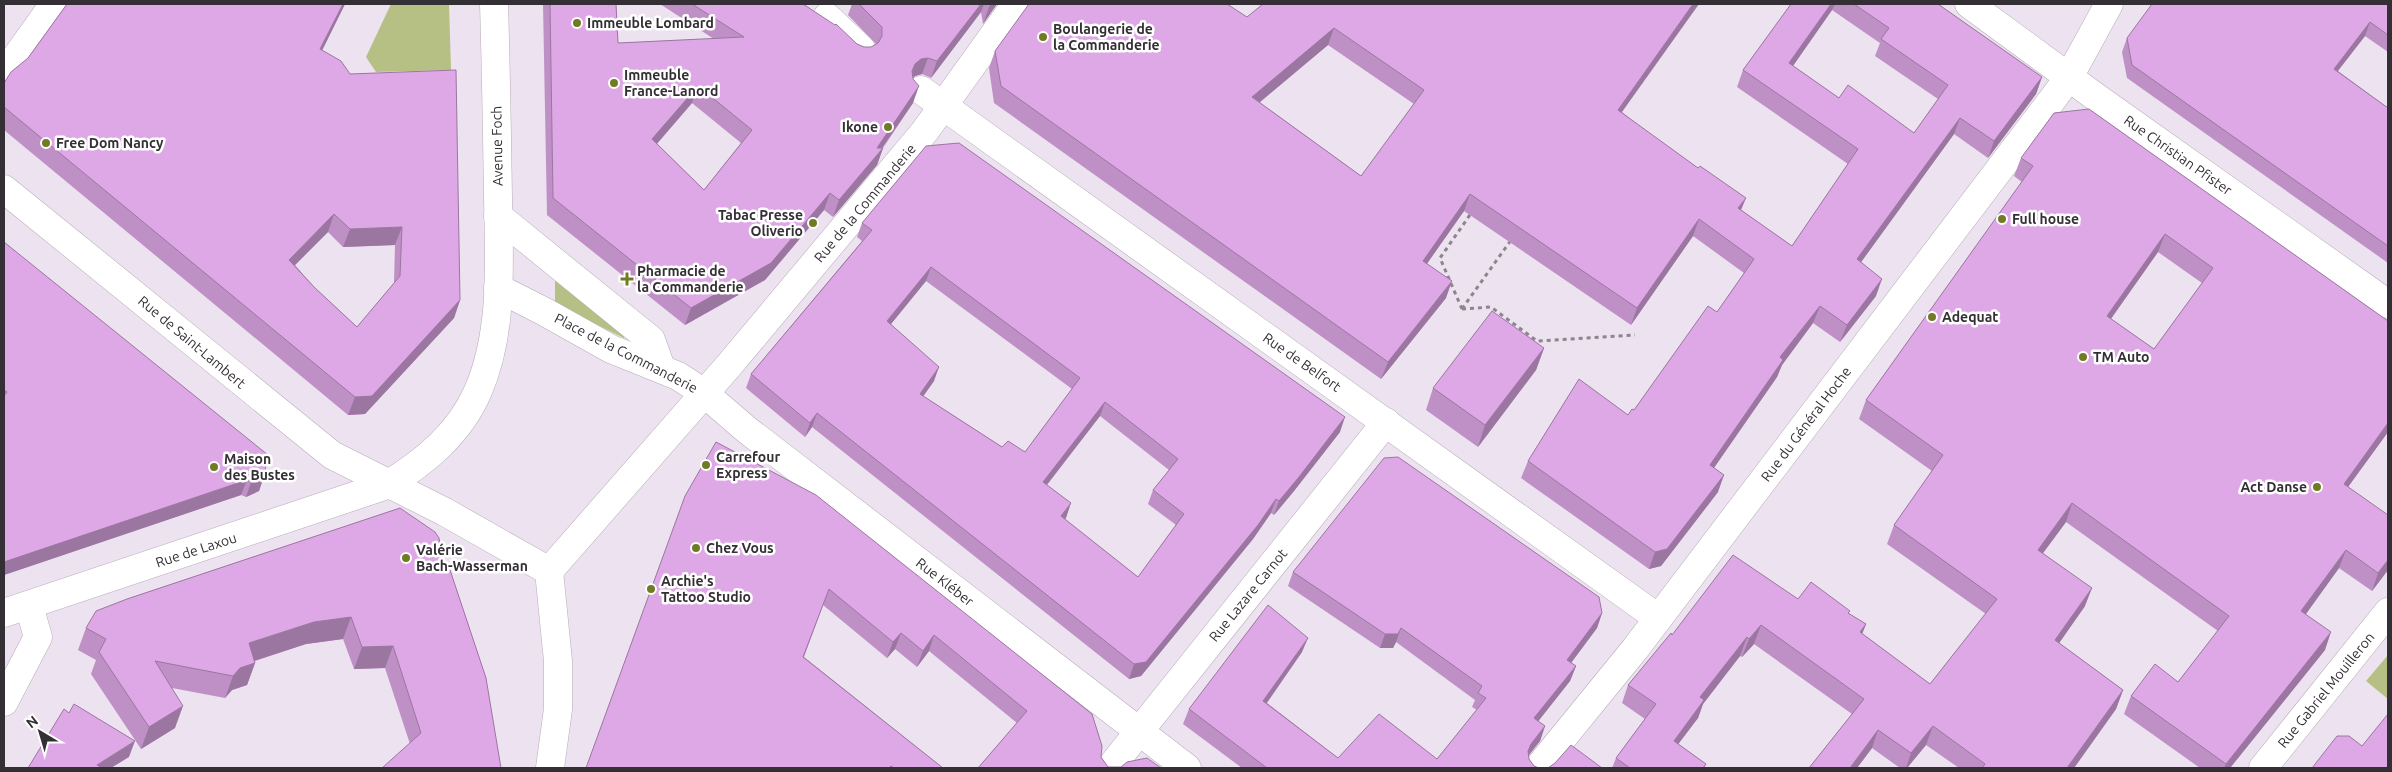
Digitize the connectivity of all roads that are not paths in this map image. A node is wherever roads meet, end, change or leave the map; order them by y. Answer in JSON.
{"nodes":[{"id":1,"x":54,"y":4,"type":"edge"},
{"id":2,"x":494,"y":4,"type":"edge"},
{"id":3,"x":1016,"y":4,"type":"edge"},
{"id":4,"x":1969,"y":4,"type":"edge"},
{"id":5,"x":2109,"y":4,"type":"edge"},
{"id":6,"x":827,"y":17,"type":"edge"},
{"id":7,"x":861,"y":49,"type":"edge"},
{"id":8,"x":4,"y":71,"type":"edge"},
{"id":9,"x":2069,"y":77,"type":"junction"},
{"id":10,"x":921,"y":90,"type":"dead end"},
{"id":11,"x":944,"y":107,"type":"junction"},
{"id":12,"x":4,"y":189,"type":"edge"},
{"id":13,"x":498,"y":216,"type":"junction"},
{"id":14,"x":498,"y":288,"type":"junction"},
{"id":15,"x":2388,"y":304,"type":"edge"},
{"id":16,"x":661,"y":368,"type":"junction"},
{"id":17,"x":704,"y":393,"type":"junction"},
{"id":18,"x":1386,"y":422,"type":"junction"},
{"id":19,"x":387,"y":485,"type":"junction"},
{"id":20,"x":549,"y":571,"type":"junction"},
{"id":21,"x":16,"y":610,"type":"edge"},
{"id":22,"x":2388,"y":612,"type":"edge"},
{"id":23,"x":1658,"y":618,"type":"junction"},
{"id":24,"x":4,"y":702,"type":"edge"},
{"id":25,"x":1139,"y":732,"type":"junction"},
{"id":26,"x":550,"y":768,"type":"edge"},
{"id":27,"x":1110,"y":768,"type":"edge"},
{"id":28,"x":1187,"y":768,"type":"edge"},
{"id":29,"x":1538,"y":768,"type":"edge"},
{"id":30,"x":2263,"y":768,"type":"edge"}],
"edges":[{"from":1,"to":8,"type":"street"},
{"from":2,"to":13,"type":"street","name":"Avenue Foch"},
{"from":3,"to":11,"type":"street","name":"Rue de la Commanderie"},
{"from":4,"to":9,"type":"street","name":"Rue Christian Pfister"},
{"from":5,"to":9,"type":"street","name":"Rue du Général Hoche"},
{"from":6,"to":7,"type":"street"},
{"from":9,"to":15,"type":"street","name":"Rue Christian Pfister"},
{"from":9,"to":23,"type":"street","name":"Rue du Général Hoche"},
{"from":10,"to":11,"type":"street","name":"Rue de Belfort"},
{"from":11,"to":17,"type":"street","name":"Rue de la Commanderie"},
{"from":11,"to":18,"type":"street","name":"Rue de Belfort"},
{"from":12,"to":19,"type":"street","name":"Rue de Saint-Lambert"},
{"from":13,"to":14,"type":"street","name":"Avenue Foch"},
{"from":13,"to":16,"type":"street"},
{"from":14,"to":16,"type":"street","name":"Place de la Commanderie"},
{"from":14,"to":19,"type":"street"},
{"from":16,"to":17,"type":"street","name":"Place de la Commanderie"},
{"from":17,"to":20,"type":"street","name":"Place de la Commanderie"},
{"from":17,"to":25,"type":"street","name":"Rue Kléber"},
{"from":18,"to":23,"type":"street","name":"Rue de Belfort"},
{"from":18,"to":25,"type":"street","name":"Rue Lazare Carnot"},
{"from":19,"to":20,"type":"street"},
{"from":19,"to":21,"type":"street","name":"Rue de Laxou"},
{"from":20,"to":26,"type":"street"},
{"from":21,"to":24,"type":"street"},
{"from":22,"to":30,"type":"street","name":"Rue Gabriel Mouilleron"},
{"from":23,"to":29,"type":"street","name":"Rue du Général Hoche"},
{"from":25,"to":27,"type":"street","name":"Rue Lazare Carnot"},
{"from":25,"to":28,"type":"street","name":"Rue Kléber"}]}
